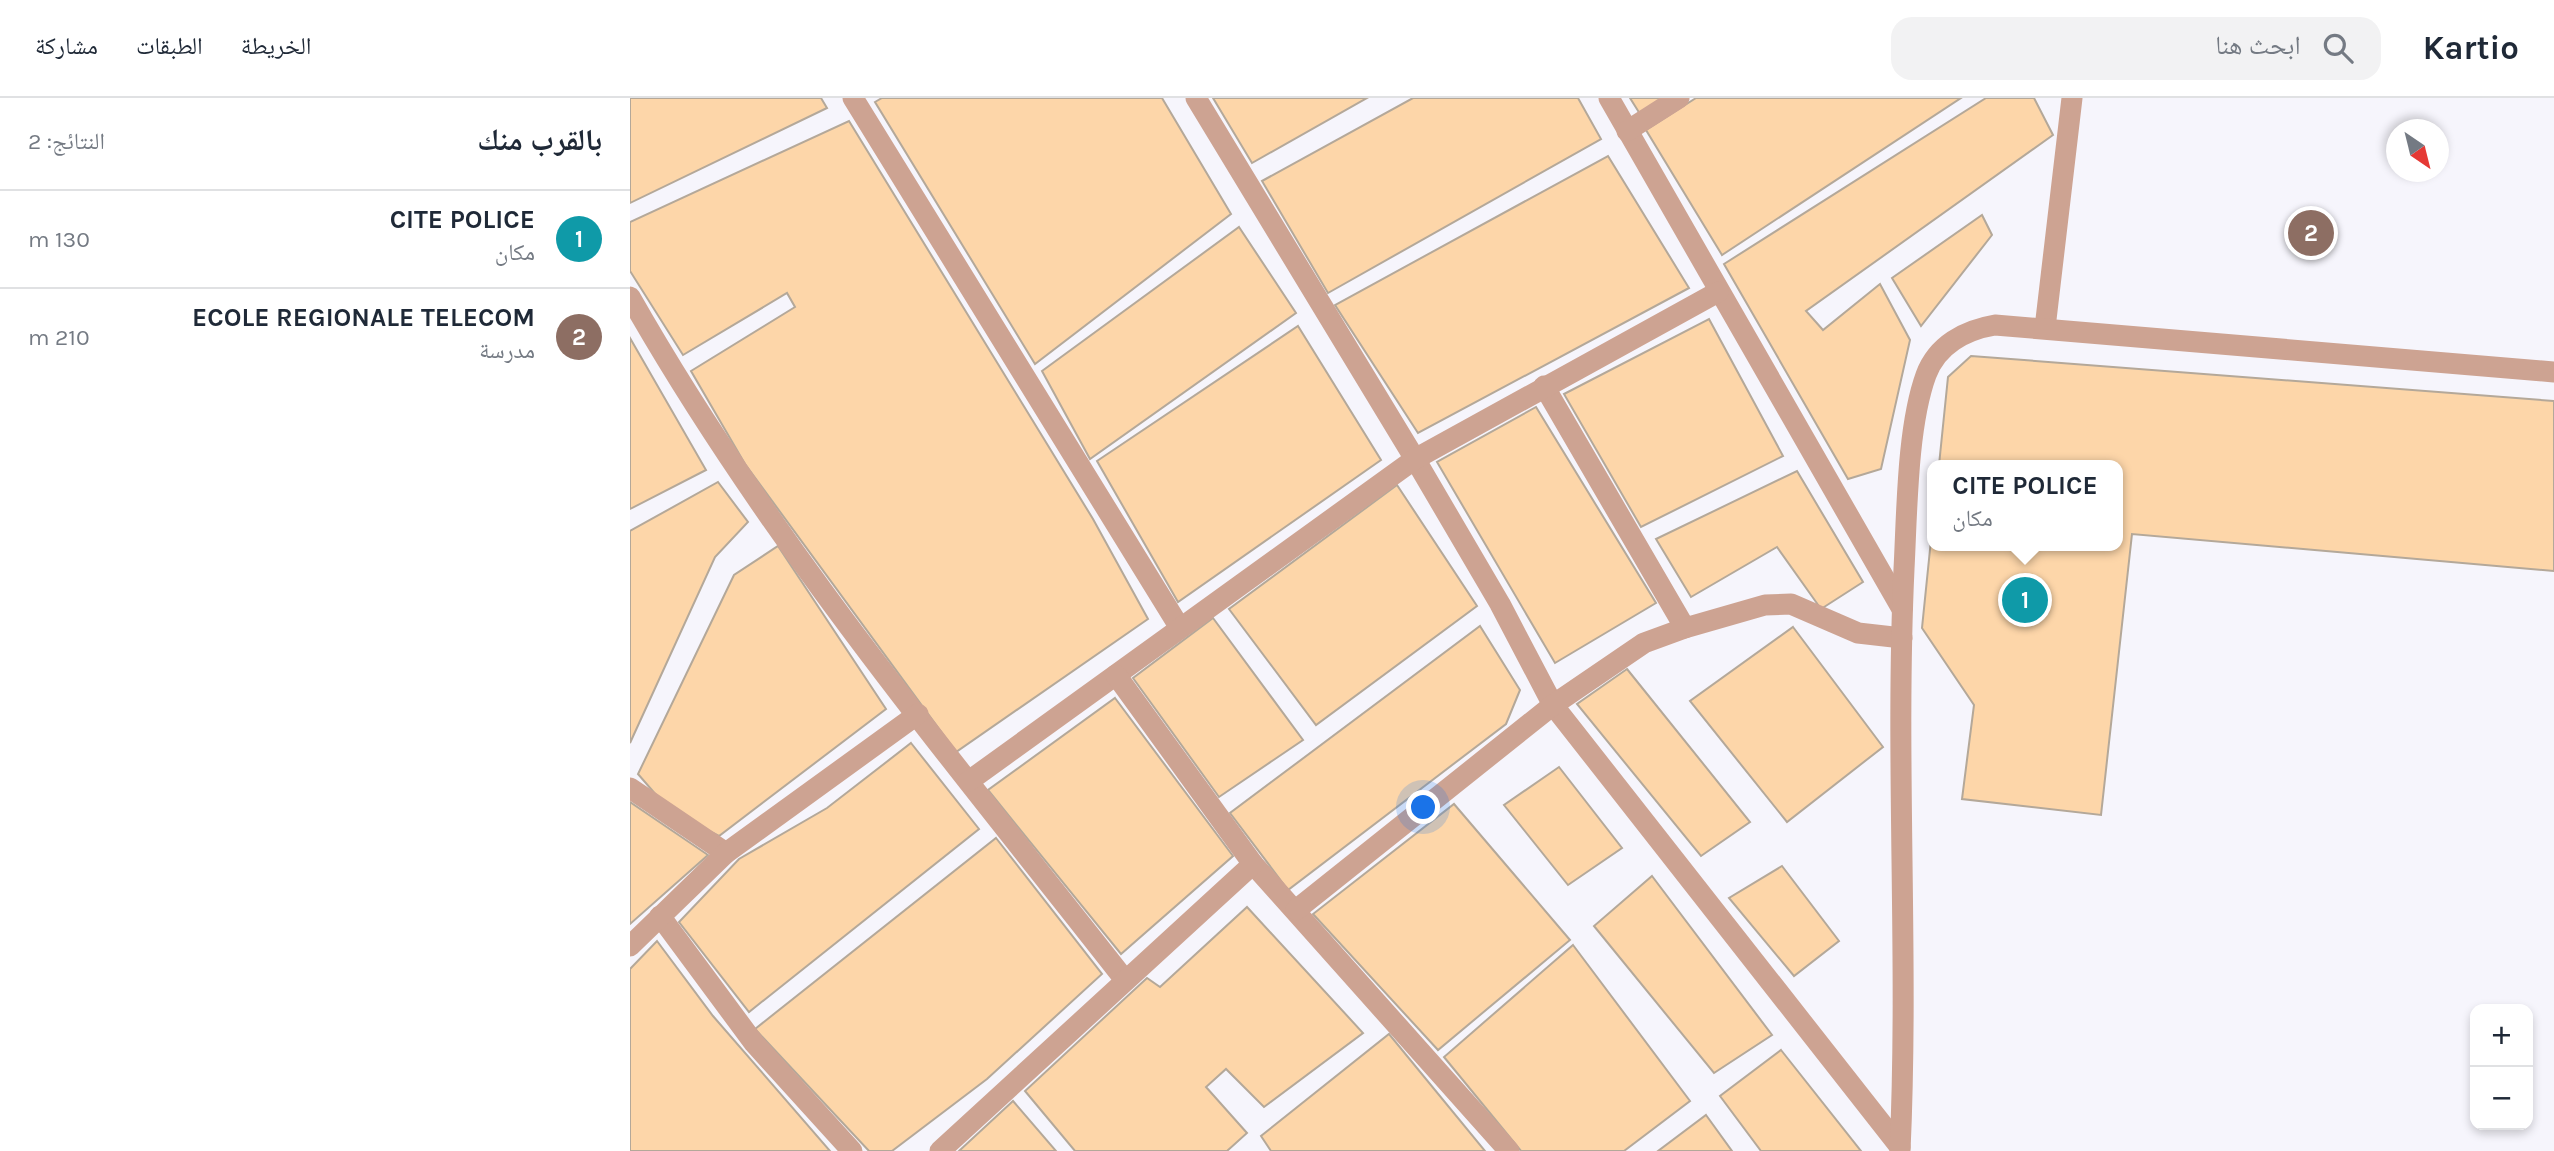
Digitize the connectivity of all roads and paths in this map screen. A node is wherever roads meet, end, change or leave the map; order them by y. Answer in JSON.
{"nodes":[{"id":1,"x":853,"y":98,"type":"edge"},
{"id":2,"x":1196,"y":98,"type":"edge"},
{"id":3,"x":1609,"y":98,"type":"edge"},
{"id":4,"x":1679,"y":98,"type":"edge"},
{"id":5,"x":2072,"y":98,"type":"edge"},
{"id":6,"x":1627,"y":131,"type":"junction"},
{"id":7,"x":1718,"y":292,"type":"junction"},
{"id":8,"x":630,"y":297,"type":"edge"},
{"id":9,"x":2045,"y":328,"type":"junction"},
{"id":10,"x":2554,"y":372,"type":"edge"},
{"id":11,"x":1544,"y":386,"type":"junction"},
{"id":12,"x":1415,"y":458,"type":"junction"},
{"id":13,"x":1902,"y":609,"type":"junction"},
{"id":14,"x":1180,"y":628,"type":"junction"},
{"id":15,"x":1685,"y":628,"type":"junction"},
{"id":16,"x":1902,"y":638,"type":"junction"},
{"id":17,"x":1116,"y":675,"type":"junction"},
{"id":18,"x":1553,"y":705,"type":"junction"},
{"id":19,"x":918,"y":714,"type":"junction"},
{"id":20,"x":969,"y":781,"type":"junction"},
{"id":21,"x":630,"y":788,"type":"edge"},
{"id":22,"x":726,"y":853,"type":"junction"},
{"id":23,"x":1253,"y":864,"type":"junction"},
{"id":24,"x":1296,"y":909,"type":"junction"},
{"id":25,"x":660,"y":916,"type":"junction"},
{"id":26,"x":630,"y":946,"type":"edge"},
{"id":27,"x":1125,"y":980,"type":"junction"},
{"id":28,"x":1900,"y":1149,"type":"edge"},
{"id":29,"x":852,"y":1151,"type":"edge"},
{"id":30,"x":940,"y":1151,"type":"edge"},
{"id":31,"x":1509,"y":1151,"type":"edge"}],
"edges":[{"from":1,"to":14,"type":"street"},
{"from":2,"to":12,"type":"street"},
{"from":3,"to":6,"type":"street"},
{"from":4,"to":6,"type":"street"},
{"from":5,"to":9,"type":"street"},
{"from":6,"to":7,"type":"street"},
{"from":7,"to":11,"type":"street"},
{"from":7,"to":13,"type":"street"},
{"from":8,"to":19,"type":"street"},
{"from":9,"to":10,"type":"street"},
{"from":9,"to":13,"type":"street"},
{"from":11,"to":12,"type":"street"},
{"from":11,"to":15,"type":"street"},
{"from":12,"to":14,"type":"street"},
{"from":12,"to":18,"type":"street"},
{"from":13,"to":16,"type":"street"},
{"from":14,"to":17,"type":"street"},
{"from":15,"to":16,"type":"street"},
{"from":15,"to":18,"type":"street"},
{"from":16,"to":28,"type":"street"},
{"from":17,"to":20,"type":"street"},
{"from":17,"to":23,"type":"street"},
{"from":18,"to":24,"type":"street"},
{"from":18,"to":28,"type":"street"},
{"from":19,"to":20,"type":"street"},
{"from":19,"to":22,"type":"street"},
{"from":20,"to":27,"type":"street"},
{"from":21,"to":22,"type":"street"},
{"from":22,"to":25,"type":"street"},
{"from":23,"to":24,"type":"street"},
{"from":23,"to":27,"type":"street"},
{"from":24,"to":31,"type":"street"},
{"from":25,"to":26,"type":"street"},
{"from":25,"to":29,"type":"street"},
{"from":27,"to":30,"type":"street"}]}
